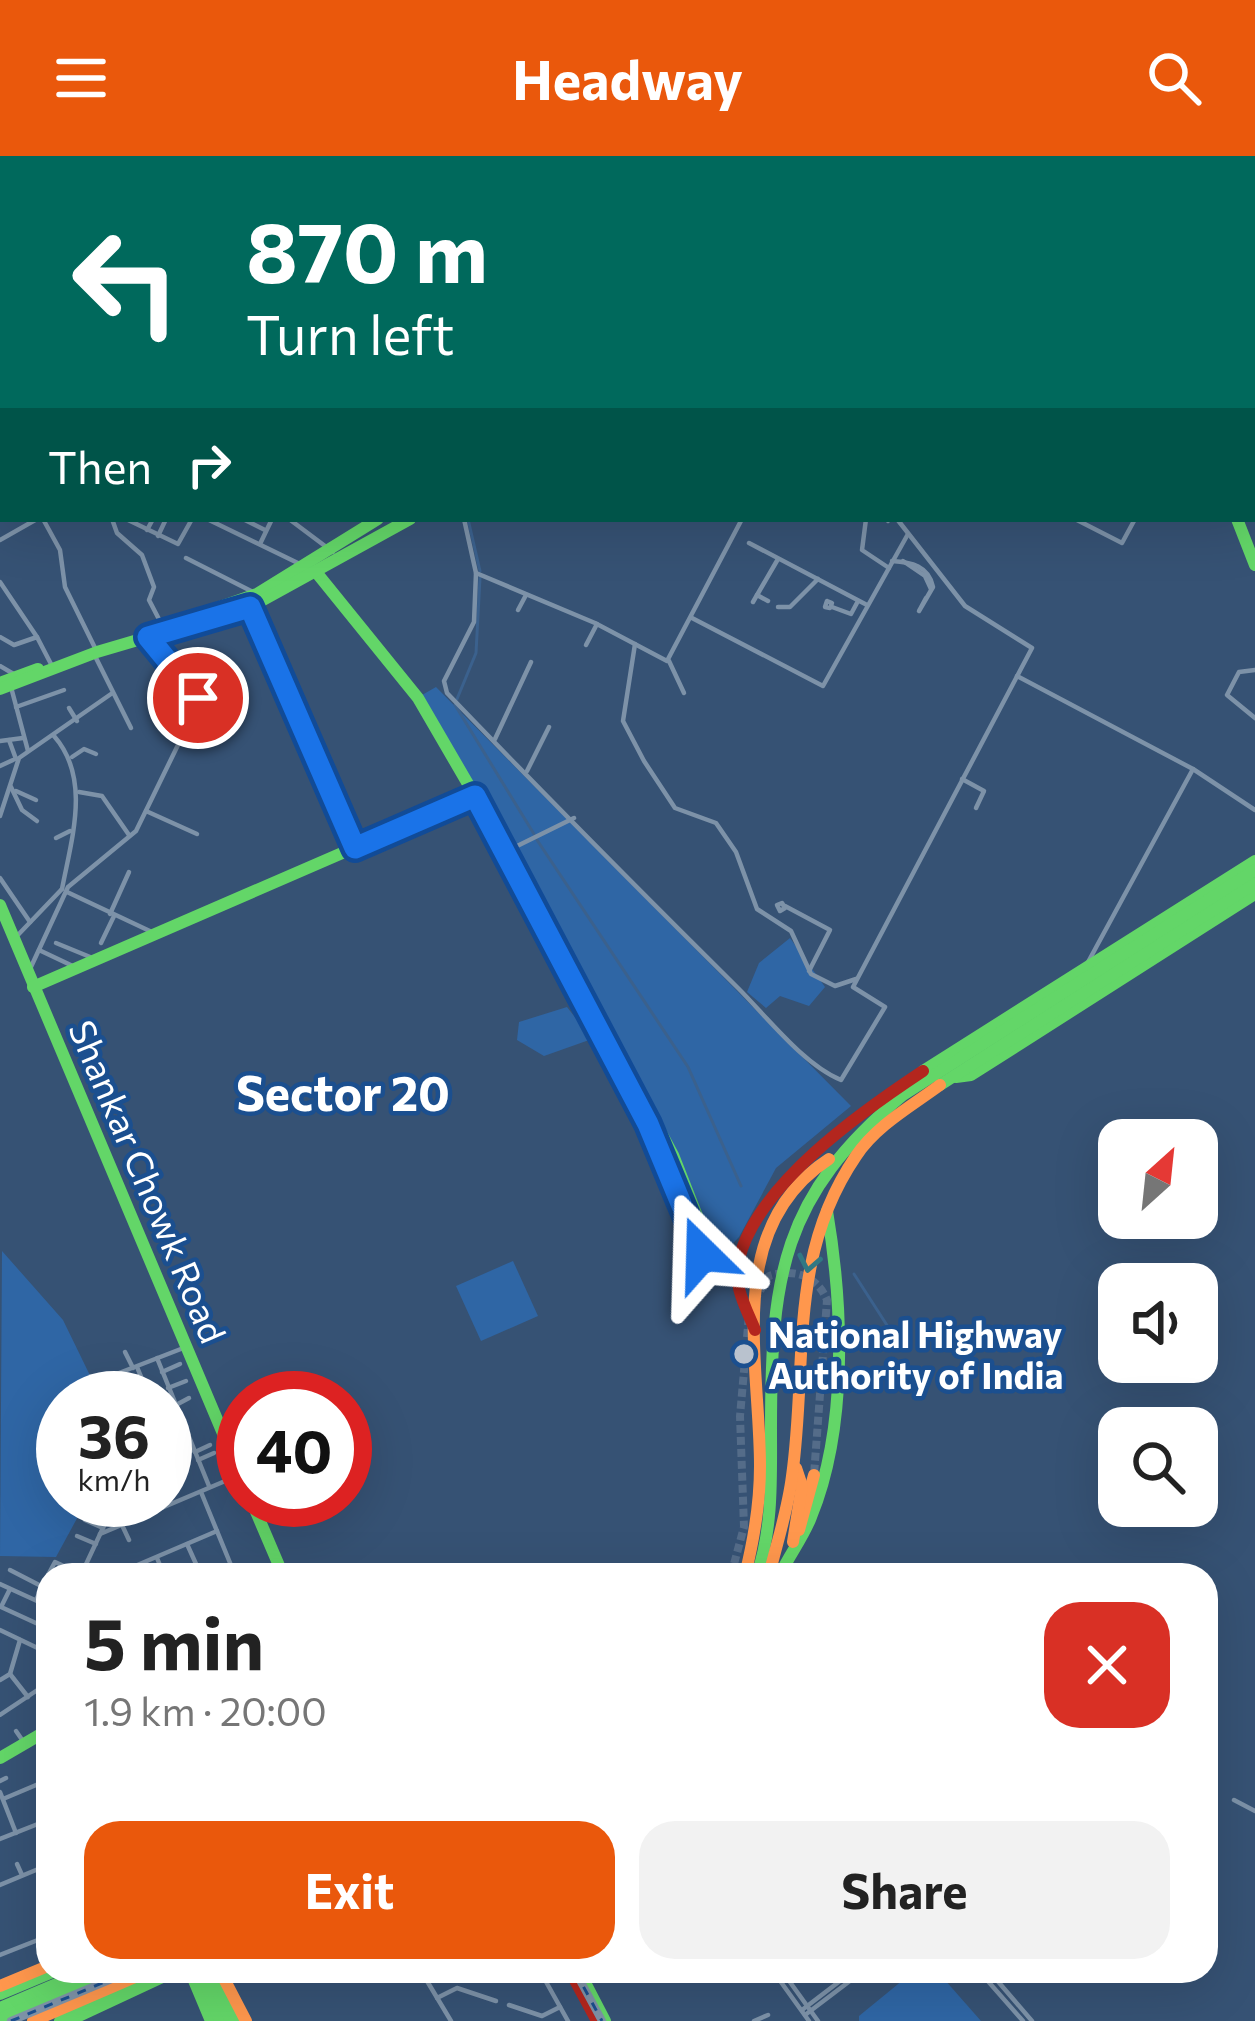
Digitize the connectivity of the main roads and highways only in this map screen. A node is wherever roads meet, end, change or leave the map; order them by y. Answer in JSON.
{"nodes":[{"id":1,"x":405,"y":522,"type":"edge"},
{"id":2,"x":1238,"y":522,"type":"edge"},
{"id":3,"x":373,"y":523,"type":"edge"},
{"id":4,"x":370,"y":543,"type":"junction"},
{"id":5,"x":1255,"y":565,"type":"edge"},
{"id":6,"x":314,"y":569,"type":"junction"},
{"id":7,"x":252,"y":600,"type":"junction"},
{"id":8,"x":147,"y":634,"type":"junction"},
{"id":9,"x":96,"y":651,"type":"junction"},
{"id":10,"x":7,"y":683,"type":"edge"},
{"id":11,"x":476,"y":795,"type":"junction"},
{"id":12,"x":355,"y":848,"type":"junction"},
{"id":13,"x":1255,"y":866,"type":"edge"},
{"id":14,"x":1255,"y":883,"type":"edge"},
{"id":15,"x":1255,"y":894,"type":"edge"},
{"id":16,"x":0,"y":905,"type":"edge"},
{"id":17,"x":0,"y":916,"type":"edge"},
{"id":18,"x":30,"y":983,"type":"junction"},
{"id":19,"x":1082,"y":992,"type":"junction"},
{"id":20,"x":1076,"y":1009,"type":"junction"},
{"id":21,"x":951,"y":1077,"type":"junction"},
{"id":22,"x":833,"y":1157,"type":"junction"},
{"id":23,"x":799,"y":1165,"type":"junction"},
{"id":24,"x":802,"y":1183,"type":"junction"},
{"id":25,"x":826,"y":1209,"type":"junction"},
{"id":26,"x":705,"y":1251,"type":"junction"},
{"id":27,"x":738,"y":1261,"type":"junction"},
{"id":28,"x":755,"y":1330,"type":"junction"},
{"id":29,"x":757,"y":1419,"type":"junction"},
{"id":30,"x":216,"y":1421,"type":"edge"},
{"id":31,"x":771,"y":1428,"type":"junction"},
{"id":32,"x":793,"y":1461,"type":"junction"},
{"id":33,"x":814,"y":1475,"type":"tunnel mouth"},
{"id":34,"x":261,"y":1527,"type":"edge"},
{"id":35,"x":793,"y":1542,"type":"junction"},
{"id":36,"x":276,"y":1563,"type":"edge"},
{"id":37,"x":747,"y":1563,"type":"edge"},
{"id":38,"x":761,"y":1563,"type":"edge"},
{"id":39,"x":773,"y":1563,"type":"edge"},
{"id":40,"x":785,"y":1563,"type":"edge"},
{"id":41,"x":36,"y":1733,"type":"edge"},
{"id":42,"x":0,"y":1758,"type":"edge"},
{"id":43,"x":36,"y":1974,"type":"edge"},
{"id":44,"x":36,"y":1974,"type":"edge"},
{"id":45,"x":59,"y":1983,"type":"edge"},
{"id":46,"x":86,"y":1983,"type":"edge"},
{"id":47,"x":136,"y":1983,"type":"edge"},
{"id":48,"x":142,"y":1983,"type":"edge"},
{"id":49,"x":195,"y":1983,"type":"edge"},
{"id":50,"x":212,"y":1983,"type":"edge"},
{"id":51,"x":217,"y":1983,"type":"edge"},
{"id":52,"x":219,"y":1983,"type":"edge"},
{"id":53,"x":577,"y":1983,"type":"edge"},
{"id":54,"x":584,"y":1983,"type":"edge"},
{"id":55,"x":0,"y":1986,"type":"edge"},
{"id":56,"x":0,"y":2008,"type":"edge"},
{"id":57,"x":0,"y":2019,"type":"edge"},
{"id":58,"x":33,"y":2021,"type":"edge"},
{"id":59,"x":64,"y":2021,"type":"edge"},
{"id":60,"x":211,"y":2021,"type":"edge"},
{"id":61,"x":220,"y":2021,"type":"edge"},
{"id":62,"x":239,"y":2021,"type":"edge"},
{"id":63,"x":601,"y":2021,"type":"edge"}],
"edges":[{"from":1,"to":4,"type":"main road"},
{"from":2,"to":5,"type":"main road"},
{"from":3,"to":4,"type":"main road"},
{"from":3,"to":6,"type":"main road"},
{"from":4,"to":6,"type":"main road"},
{"from":6,"to":7,"type":"main road"},
{"from":6,"to":11,"type":"main road"},
{"from":7,"to":8,"type":"main road"},
{"from":7,"to":8,"type":"main road"},
{"from":7,"to":12,"type":"main road"},
{"from":8,"to":9,"type":"main road"},
{"from":9,"to":10,"type":"main road"},
{"from":9,"to":10,"type":"main road"},
{"from":11,"to":12,"type":"main road"},
{"from":11,"to":26,"type":"main road"},
{"from":11,"to":26,"type":"main road"},
{"from":12,"to":18,"type":"main road"},
{"from":13,"to":22,"type":"main road"},
{"from":13,"to":23,"type":"main road"},
{"from":14,"to":19,"type":"main road"},
{"from":15,"to":20,"type":"main road"},
{"from":16,"to":18,"type":"main road","name":"Shankar Chowk Road"},
{"from":17,"to":18,"type":"main road","name":"Shankar Chowk Road"},
{"from":18,"to":30,"type":"main road","name":"Shankar Chowk Road"},
{"from":19,"to":20,"type":"main road"},
{"from":19,"to":21,"type":"main road"},
{"from":20,"to":21,"type":"main road"},
{"from":21,"to":25,"type":"main road"},
{"from":22,"to":24,"type":"main road"},
{"from":22,"to":31,"type":"main road"},
{"from":23,"to":24,"type":"main road"},
{"from":23,"to":27,"type":"main road"},
{"from":24,"to":28,"type":"main road"},
{"from":25,"to":32,"type":"main road","one_way":true},
{"from":25,"to":35,"type":"main road"},
{"from":26,"to":27,"type":"main road"},
{"from":27,"to":28,"type":"main road"},
{"from":28,"to":29,"type":"main road"},
{"from":29,"to":31,"type":"main road"},
{"from":29,"to":37,"type":"main road"},
{"from":31,"to":38,"type":"main road"},
{"from":32,"to":35,"type":"main road"},
{"from":32,"to":39,"type":"main road"},
{"from":33,"to":35,"type":"main road"},
{"from":34,"to":36,"type":"main road"},
{"from":35,"to":40,"type":"main road"},
{"from":41,"to":42,"type":"main road"},
{"from":43,"to":55,"type":"main road"},
{"from":44,"to":55,"type":"main road"},
{"from":45,"to":56,"type":"main road"},
{"from":46,"to":57,"type":"main road"},
{"from":47,"to":58,"type":"main road"},
{"from":48,"to":59,"type":"main road"},
{"from":49,"to":60,"type":"main road"},
{"from":50,"to":61,"type":"main road"},
{"from":51,"to":62,"type":"main road"},
{"from":52,"to":62,"type":"main road"},
{"from":53,"to":63,"type":"main road"},
{"from":54,"to":63,"type":"main road"}]}
